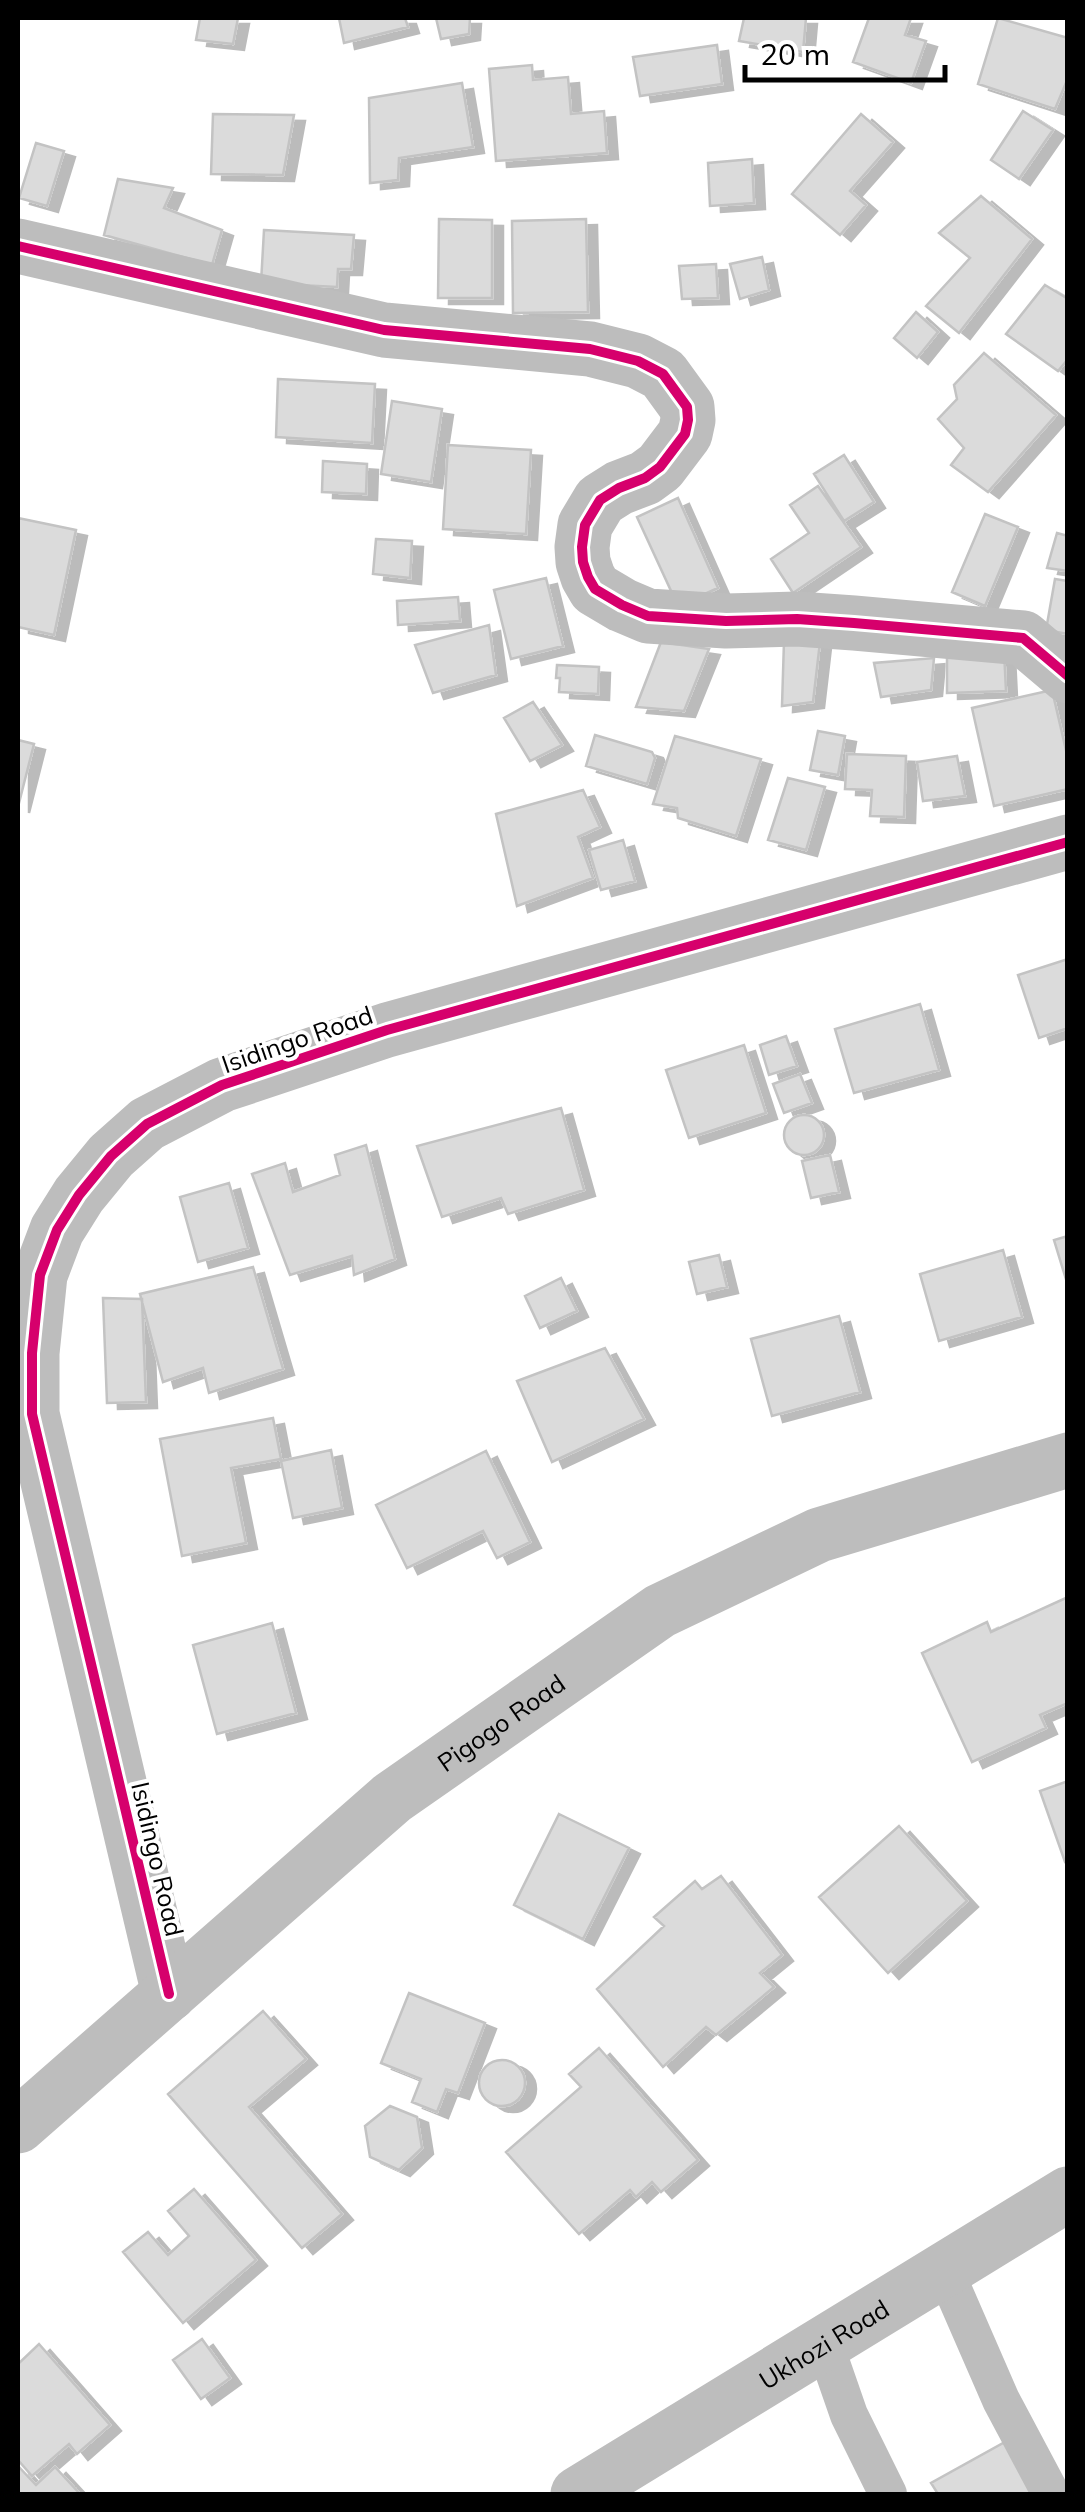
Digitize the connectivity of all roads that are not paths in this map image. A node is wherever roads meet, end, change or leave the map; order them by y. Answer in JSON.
{"nodes":[{"id":1,"x":18,"y":246,"type":"edge"},
{"id":2,"x":1068,"y":676,"type":"edge"},
{"id":3,"x":1068,"y":842,"type":"edge"},
{"id":4,"x":1068,"y":1460,"type":"edge"},
{"id":5,"x":169,"y":1994,"type":"junction"},
{"id":6,"x":21,"y":2110,"type":"edge"},
{"id":7,"x":1064,"y":2203,"type":"edge"},
{"id":8,"x":944,"y":2269,"type":"junction"},
{"id":9,"x":824,"y":2343,"type":"junction"},
{"id":10,"x":578,"y":2494,"type":"edge"},
{"id":11,"x":888,"y":2494,"type":"edge"},
{"id":12,"x":1051,"y":2494,"type":"edge"}],
"edges":[{"from":1,"to":2,"type":"street"},
{"from":3,"to":5,"type":"street","name":"Isidingo Road"},
{"from":4,"to":5,"type":"street","name":"Pigogo Road"},
{"from":5,"to":6,"type":"street","name":"Pigogo Road"},
{"from":7,"to":8,"type":"street","name":"Ukhozi Road"},
{"from":8,"to":9,"type":"street","name":"Ukhozi Road"},
{"from":8,"to":12,"type":"lane"},
{"from":9,"to":10,"type":"street","name":"Ukhozi Road"},
{"from":9,"to":11,"type":"lane"}]}
